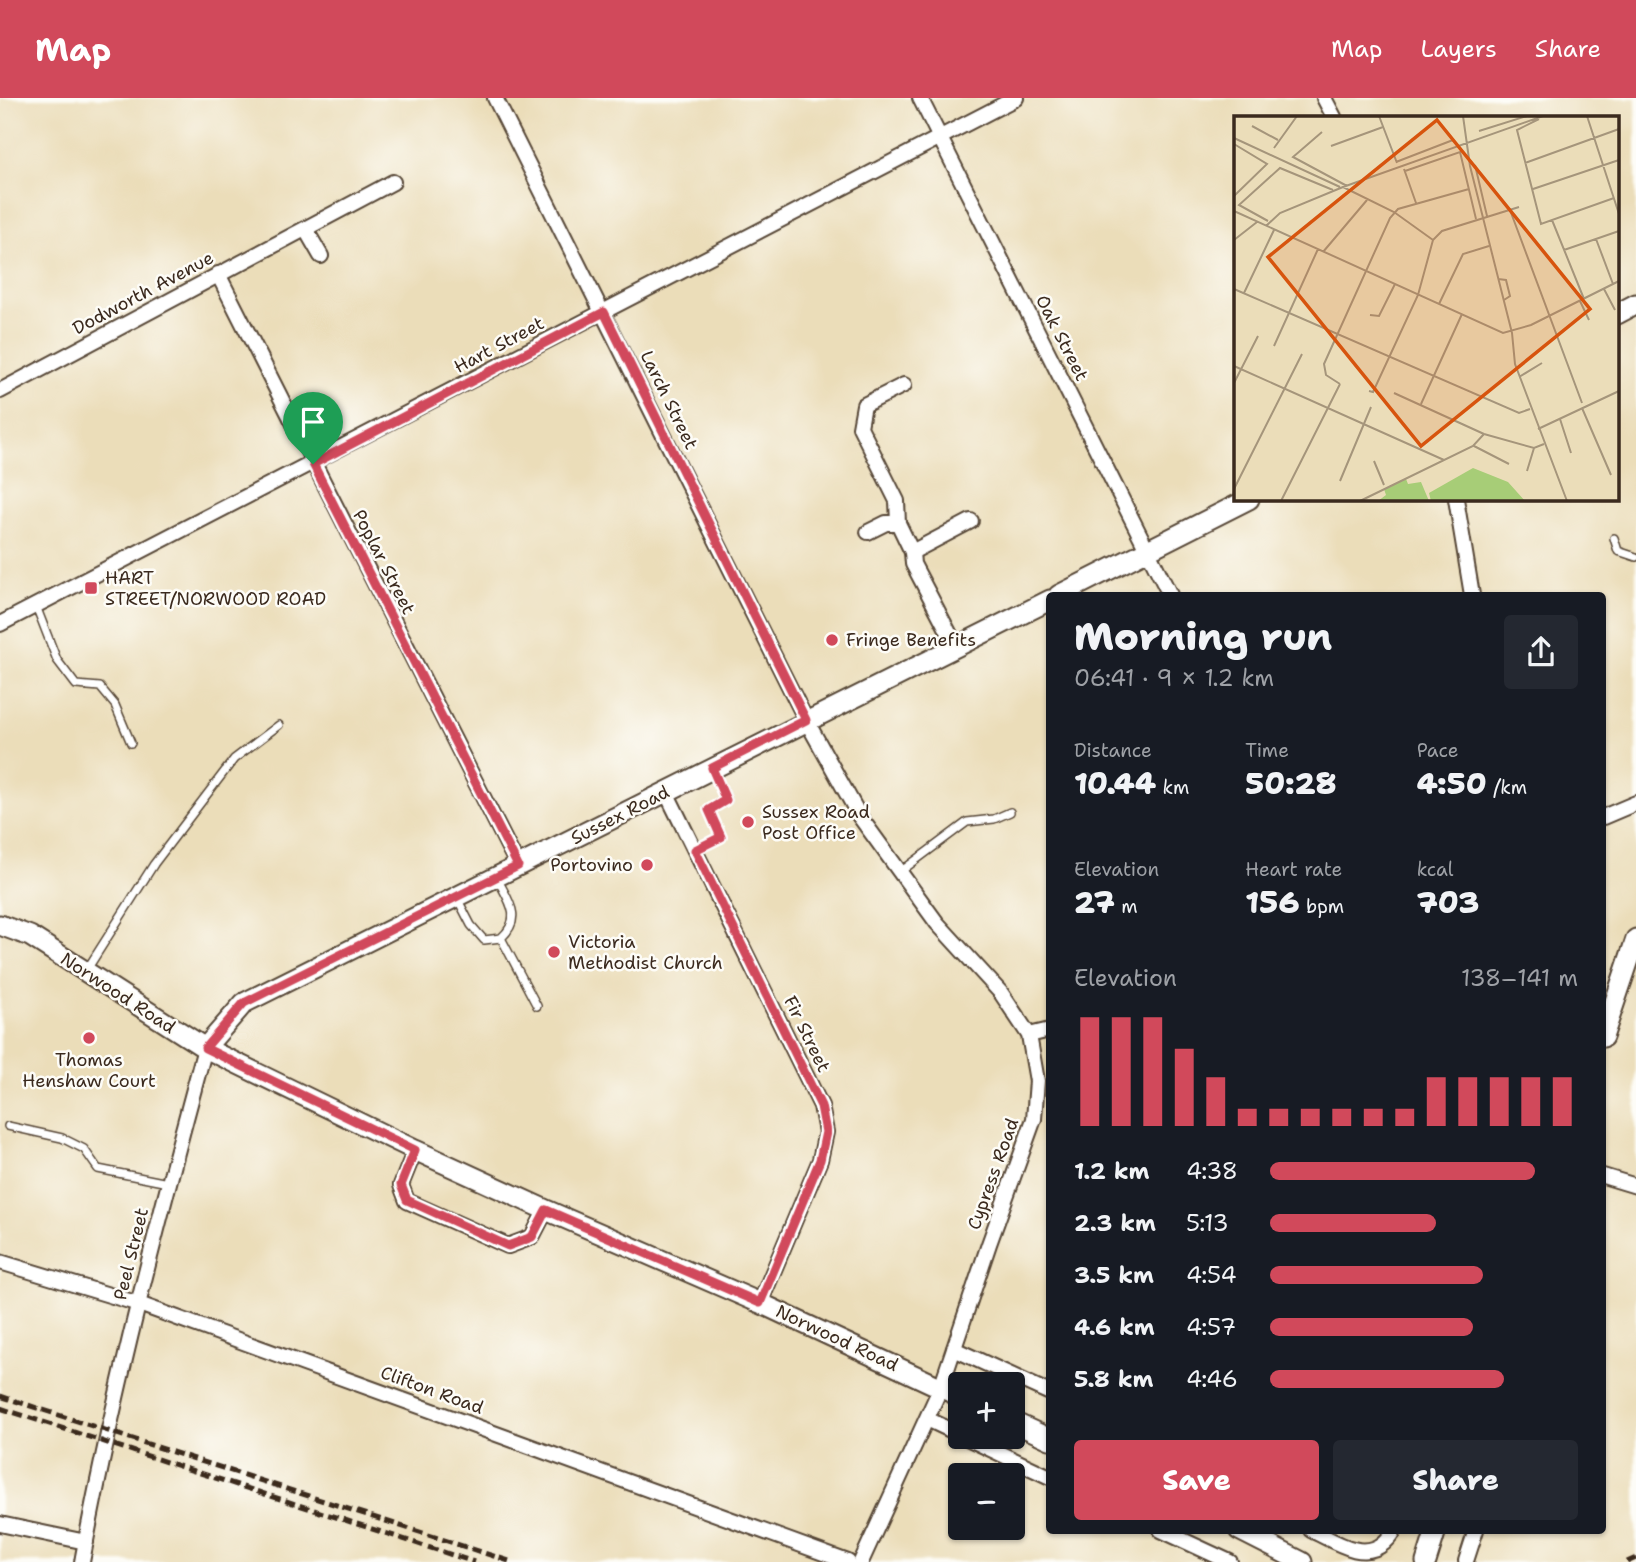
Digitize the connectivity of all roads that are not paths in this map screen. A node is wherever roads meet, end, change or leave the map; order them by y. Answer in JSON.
{"nodes":[{"id":1,"x":495,"y":98,"type":"edge"},
{"id":2,"x":920,"y":98,"type":"edge"},
{"id":3,"x":1016,"y":98,"type":"edge"},
{"id":4,"x":1324,"y":98,"type":"edge"},
{"id":5,"x":1333,"y":116,"type":"edge"},
{"id":6,"x":941,"y":138,"type":"junction"},
{"id":7,"x":393,"y":182,"type":"dead end"},
{"id":8,"x":306,"y":230,"type":"junction"},
{"id":9,"x":321,"y":256,"type":"dead end"},
{"id":10,"x":218,"y":274,"type":"junction"},
{"id":11,"x":1636,"y":304,"type":"edge"},
{"id":12,"x":604,"y":312,"type":"junction"},
{"id":13,"x":1618,"y":313,"type":"edge"},
{"id":14,"x":904,"y":385,"type":"dead end"},
{"id":15,"x":0,"y":391,"type":"edge"},
{"id":16,"x":313,"y":464,"type":"junction"},
{"id":17,"x":1247,"y":500,"type":"edge"},
{"id":18,"x":1456,"y":500,"type":"edge"},
{"id":19,"x":971,"y":521,"type":"dead end"},
{"id":20,"x":898,"y":523,"type":"junction"},
{"id":21,"x":868,"y":532,"type":"dead end"},
{"id":22,"x":1614,"y":538,"type":"dead end"},
{"id":23,"x":1147,"y":550,"type":"junction"},
{"id":24,"x":912,"y":552,"type":"junction"},
{"id":25,"x":1636,"y":557,"type":"edge"},
{"id":26,"x":1065,"y":592,"type":"edge"},
{"id":27,"x":1168,"y":592,"type":"edge"},
{"id":28,"x":1472,"y":592,"type":"edge"},
{"id":29,"x":1046,"y":602,"type":"edge"},
{"id":30,"x":36,"y":606,"type":"junction"},
{"id":31,"x":0,"y":624,"type":"edge"},
{"id":32,"x":957,"y":648,"type":"junction"},
{"id":33,"x":806,"y":720,"type":"junction"},
{"id":34,"x":279,"y":725,"type":"dead end"},
{"id":35,"x":131,"y":743,"type":"dead end"},
{"id":36,"x":712,"y":768,"type":"junction"},
{"id":37,"x":666,"y":792,"type":"junction"},
{"id":38,"x":1636,"y":803,"type":"edge"},
{"id":39,"x":1010,"y":812,"type":"dead end"},
{"id":40,"x":1606,"y":816,"type":"edge"},
{"id":41,"x":695,"y":850,"type":"junction"},
{"id":42,"x":518,"y":866,"type":"junction"},
{"id":43,"x":900,"y":872,"type":"junction"},
{"id":44,"x":497,"y":877,"type":"junction"},
{"id":45,"x":457,"y":897,"type":"junction"},
{"id":46,"x":0,"y":925,"type":"edge"},
{"id":47,"x":501,"y":937,"type":"junction"},
{"id":48,"x":1636,"y":939,"type":"edge"},
{"id":49,"x":86,"y":971,"type":"junction"},
{"id":50,"x":537,"y":1006,"type":"dead end"},
{"id":51,"x":1606,"y":1028,"type":"edge"},
{"id":52,"x":1046,"y":1031,"type":"edge"},
{"id":53,"x":1030,"y":1035,"type":"junction"},
{"id":54,"x":205,"y":1048,"type":"junction"},
{"id":55,"x":8,"y":1126,"type":"dead end"},
{"id":56,"x":415,"y":1150,"type":"junction"},
{"id":57,"x":1606,"y":1177,"type":"edge"},
{"id":58,"x":168,"y":1183,"type":"junction"},
{"id":59,"x":1636,"y":1186,"type":"edge"},
{"id":60,"x":546,"y":1210,"type":"junction"},
{"id":61,"x":0,"y":1262,"type":"edge"},
{"id":62,"x":760,"y":1303,"type":"junction"},
{"id":63,"x":139,"y":1304,"type":"junction"},
{"id":64,"x":954,"y":1349,"type":"junction"},
{"id":65,"x":942,"y":1387,"type":"junction"},
{"id":66,"x":948,"y":1390,"type":"edge"},
{"id":67,"x":1046,"y":1391,"type":"edge"},
{"id":68,"x":927,"y":1419,"type":"junction"},
{"id":69,"x":1025,"y":1428,"type":"edge"},
{"id":70,"x":948,"y":1429,"type":"edge"},
{"id":71,"x":1046,"y":1437,"type":"edge"},
{"id":72,"x":991,"y":1449,"type":"edge"},
{"id":73,"x":1046,"y":1475,"type":"edge"},
{"id":74,"x":0,"y":1524,"type":"edge"},
{"id":75,"x":1170,"y":1534,"type":"edge"},
{"id":76,"x":1247,"y":1534,"type":"edge"},
{"id":77,"x":1319,"y":1534,"type":"edge"},
{"id":78,"x":1392,"y":1534,"type":"edge"},
{"id":79,"x":1435,"y":1534,"type":"edge"},
{"id":80,"x":1475,"y":1534,"type":"edge"},
{"id":81,"x":86,"y":1542,"type":"junction"},
{"id":82,"x":1296,"y":1559,"type":"edge"},
{"id":83,"x":1466,"y":1561,"type":"edge"},
{"id":84,"x":82,"y":1562,"type":"edge"},
{"id":85,"x":848,"y":1562,"type":"edge"},
{"id":86,"x":861,"y":1562,"type":"edge"},
{"id":87,"x":1230,"y":1562,"type":"edge"},
{"id":88,"x":1426,"y":1562,"type":"edge"}],
"edges":[{"from":1,"to":12,"type":"street","name":"Larch Street"},
{"from":2,"to":6,"type":"street","name":"Oak Street"},
{"from":3,"to":6,"type":"street","name":"Hart Street"},
{"from":4,"to":5,"type":"street"},
{"from":6,"to":12,"type":"street","name":"Hart Street"},
{"from":6,"to":23,"type":"street","name":"Oak Street"},
{"from":7,"to":8,"type":"street","name":"Dodworth Avenue"},
{"from":8,"to":9,"type":"street"},
{"from":8,"to":10,"type":"street","name":"Dodworth Avenue"},
{"from":10,"to":15,"type":"street","name":"Dodworth Avenue"},
{"from":10,"to":16,"type":"street","name":"Poplar Street"},
{"from":11,"to":13,"type":"street"},
{"from":12,"to":16,"type":"street","name":"Hart Street"},
{"from":12,"to":33,"type":"street","name":"Larch Street"},
{"from":14,"to":20,"type":"street"},
{"from":16,"to":30,"type":"street","name":"Hart Street"},
{"from":16,"to":42,"type":"street","name":"Poplar Street"},
{"from":17,"to":23,"type":"street"},
{"from":18,"to":28,"type":"street"},
{"from":19,"to":24,"type":"street"},
{"from":20,"to":21,"type":"street"},
{"from":20,"to":24,"type":"street"},
{"from":22,"to":25,"type":"lane"},
{"from":23,"to":26,"type":"street"},
{"from":23,"to":27,"type":"street","name":"Oak Street"},
{"from":24,"to":32,"type":"street"},
{"from":29,"to":32,"type":"street","name":"Sussex Road"},
{"from":30,"to":31,"type":"street","name":"Hart Street"},
{"from":30,"to":35,"type":"lane"},
{"from":32,"to":33,"type":"street","name":"Sussex Road"},
{"from":33,"to":36,"type":"street","name":"Sussex Road"},
{"from":33,"to":43,"type":"street","name":"Cypress Road"},
{"from":34,"to":49,"type":"lane"},
{"from":36,"to":37,"type":"street","name":"Sussex Road"},
{"from":36,"to":41,"type":"lane"},
{"from":37,"to":41,"type":"street","name":"Fir Street"},
{"from":37,"to":42,"type":"street","name":"Sussex Road"},
{"from":38,"to":40,"type":"street"},
{"from":39,"to":43,"type":"lane"},
{"from":41,"to":62,"type":"street","name":"Fir Street"},
{"from":42,"to":44,"type":"street","name":"Sussex Road"},
{"from":43,"to":53,"type":"street","name":"Cypress Road"},
{"from":44,"to":45,"type":"street","name":"Sussex Road"},
{"from":44,"to":47,"type":"lane"},
{"from":45,"to":47,"type":"lane"},
{"from":45,"to":54,"type":"street","name":"Sussex Road"},
{"from":46,"to":49,"type":"street","name":"Norwood Road"},
{"from":47,"to":50,"type":"lane"},
{"from":48,"to":51,"type":"street"},
{"from":49,"to":54,"type":"street","name":"Norwood Road"},
{"from":52,"to":53,"type":"street"},
{"from":53,"to":64,"type":"street","name":"Cypress Road"},
{"from":54,"to":56,"type":"street","name":"Norwood Road"},
{"from":54,"to":58,"type":"street","name":"Peel Street"},
{"from":55,"to":58,"type":"lane"},
{"from":56,"to":60,"type":"street","name":"Norwood Road"},
{"from":56,"to":60,"type":"street"},
{"from":57,"to":59,"type":"street"},
{"from":58,"to":63,"type":"street","name":"Peel Street"},
{"from":60,"to":62,"type":"street","name":"Norwood Road"},
{"from":61,"to":63,"type":"street","name":"Clifton Road"},
{"from":62,"to":65,"type":"street","name":"Norwood Road"},
{"from":63,"to":81,"type":"street","name":"Peel Street"},
{"from":63,"to":85,"type":"street","name":"Clifton Road"},
{"from":64,"to":65,"type":"street","name":"Cypress Road"},
{"from":64,"to":67,"type":"street"},
{"from":65,"to":66,"type":"street","name":"Norwood Road"},
{"from":65,"to":68,"type":"street","name":"Cypress Road"},
{"from":68,"to":70,"type":"street"},
{"from":68,"to":86,"type":"street","name":"Cypress Road"},
{"from":69,"to":71,"type":"street"},
{"from":72,"to":73,"type":"street"},
{"from":74,"to":81,"type":"street"},
{"from":75,"to":87,"type":"street"},
{"from":76,"to":82,"type":"street"},
{"from":77,"to":78,"type":"street"},
{"from":79,"to":88,"type":"street"},
{"from":80,"to":83,"type":"street"},
{"from":81,"to":84,"type":"street","name":"Peel Street"}]}
